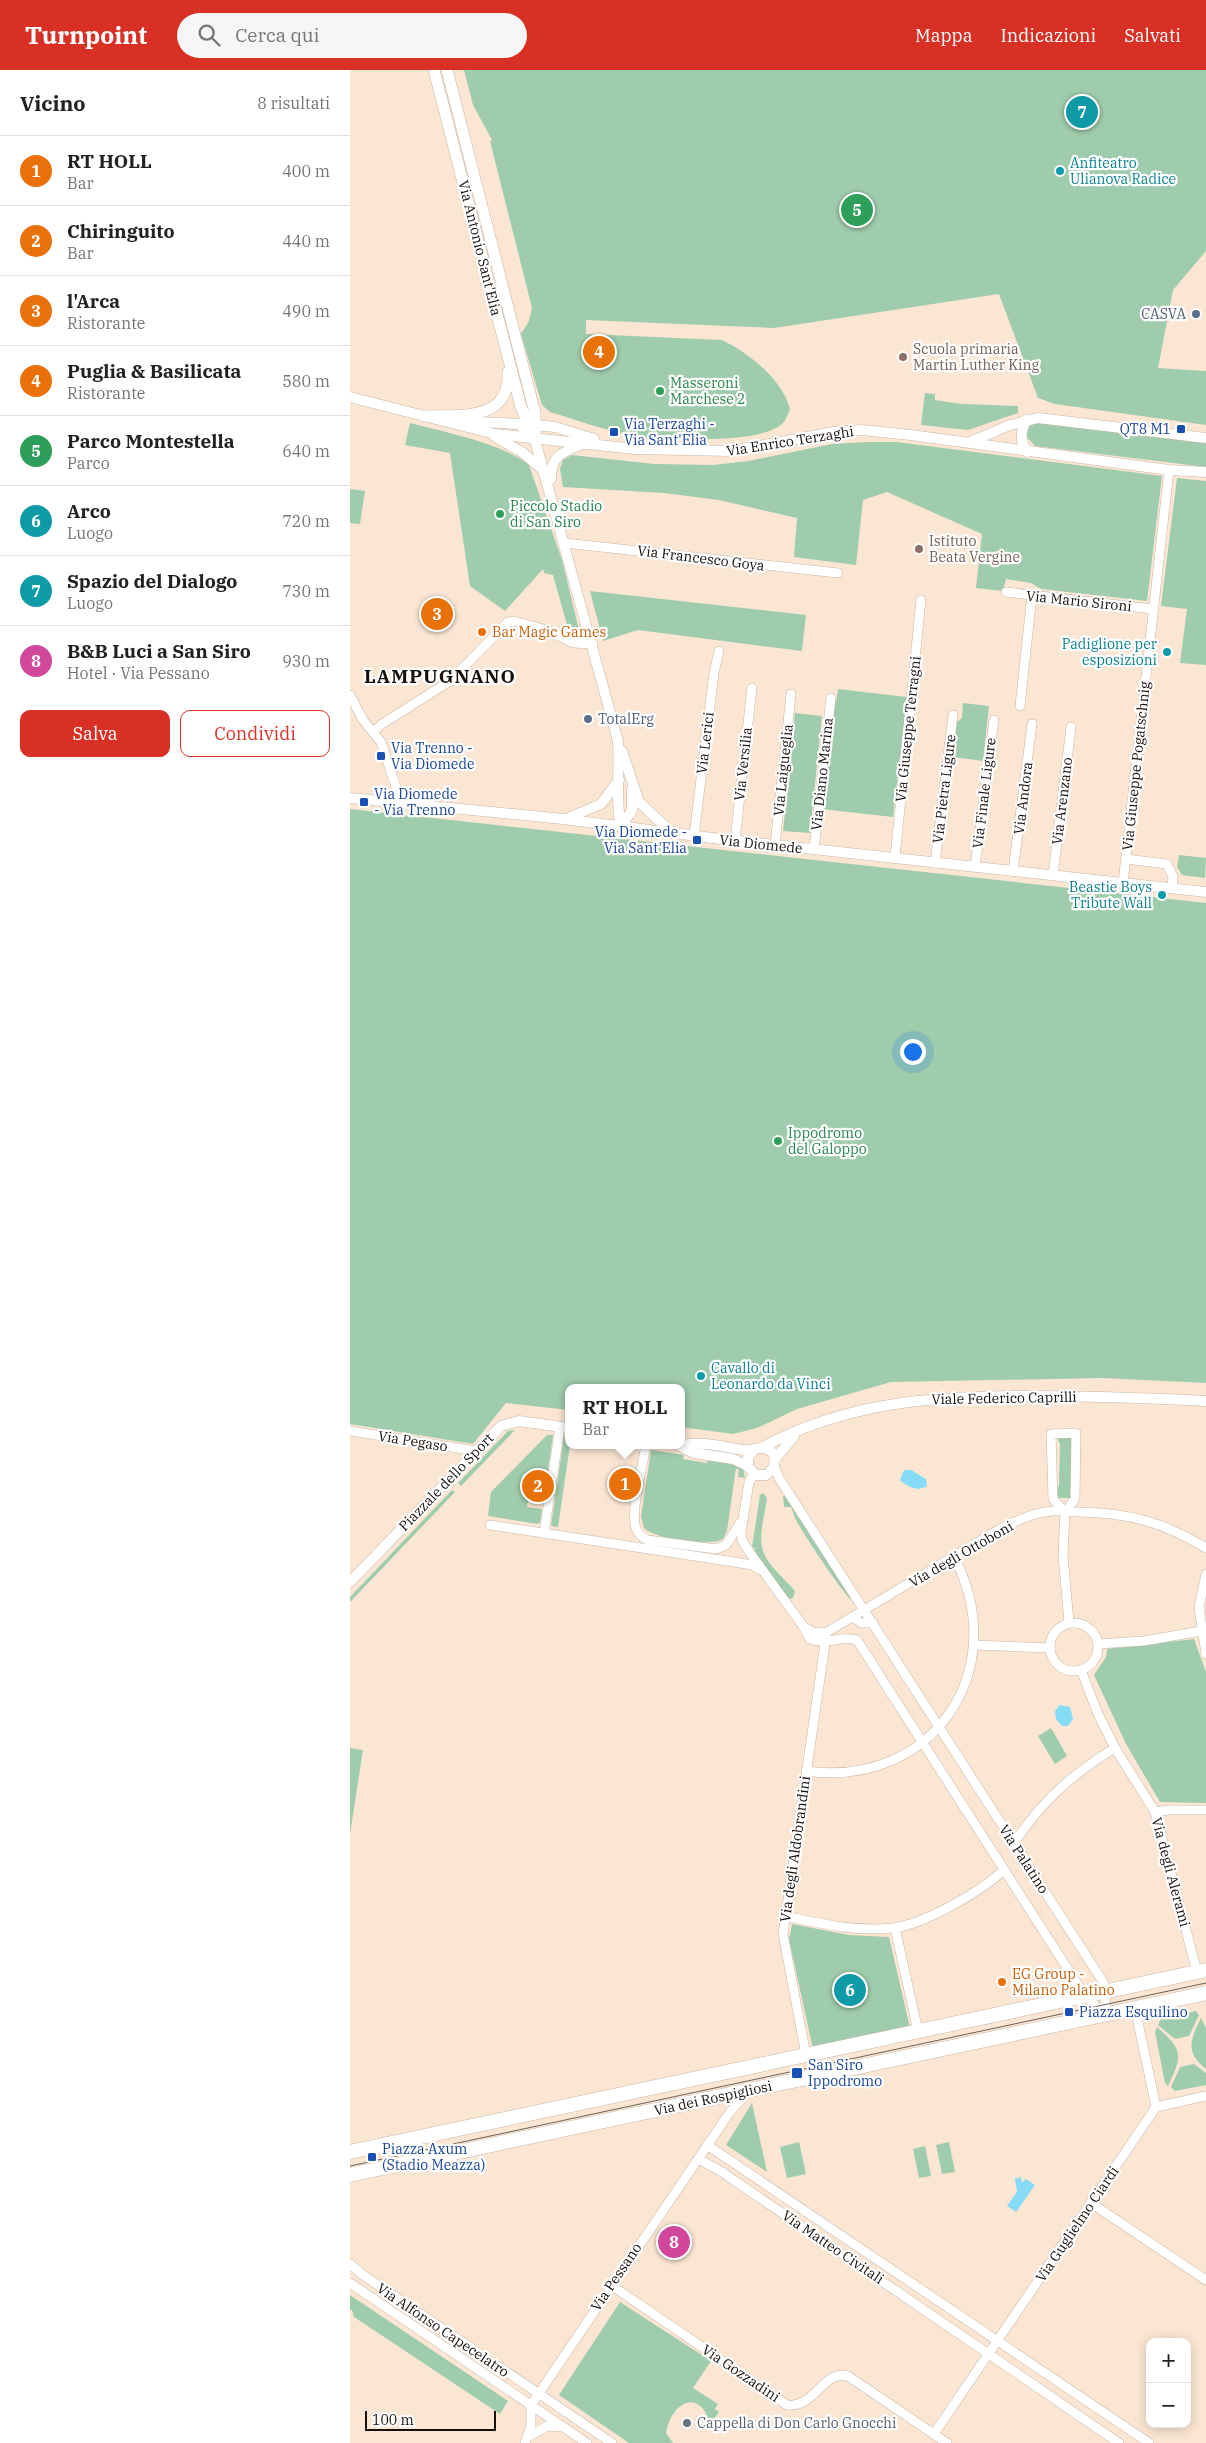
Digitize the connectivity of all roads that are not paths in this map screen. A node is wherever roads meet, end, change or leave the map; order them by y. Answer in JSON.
{"nodes":[{"id":1,"x":434,"y":70,"type":"edge"},
{"id":2,"x":447,"y":70,"type":"edge"},
{"id":3,"x":506,"y":350,"type":"junction"},
{"id":4,"x":350,"y":397,"type":"edge"},
{"id":5,"x":424,"y":416,"type":"junction"},
{"id":6,"x":440,"y":420,"type":"junction"},
{"id":7,"x":1026,"y":420,"type":"junction"},
{"id":8,"x":533,"y":425,"type":"junction"},
{"id":9,"x":480,"y":431,"type":"junction"},
{"id":10,"x":536,"y":438,"type":"junction"},
{"id":11,"x":1206,"y":438,"type":"edge"},
{"id":12,"x":586,"y":442,"type":"junction"},
{"id":13,"x":969,"y":442,"type":"junction"},
{"id":14,"x":611,"y":445,"type":"junction"},
{"id":15,"x":1028,"y":452,"type":"junction"},
{"id":16,"x":1169,"y":470,"type":"junction"},
{"id":17,"x":545,"y":472,"type":"junction"},
{"id":18,"x":1206,"y":472,"type":"edge"},
{"id":19,"x":551,"y":494,"type":"junction"},
{"id":20,"x":565,"y":543,"type":"junction"},
{"id":21,"x":838,"y":573,"type":"dead end"},
{"id":22,"x":1006,"y":592,"type":"dead end"},
{"id":23,"x":1032,"y":595,"type":"junction"},
{"id":24,"x":921,"y":600,"type":"dead end"},
{"id":25,"x":1153,"y":609,"type":"junction"},
{"id":26,"x":592,"y":644,"type":"junction"},
{"id":27,"x":719,"y":651,"type":"dead end"},
{"id":28,"x":752,"y":688,"type":"dead end"},
{"id":29,"x":792,"y":694,"type":"dead end"},
{"id":30,"x":350,"y":695,"type":"edge"},
{"id":31,"x":831,"y":698,"type":"dead end"},
{"id":32,"x":1020,"y":706,"type":"dead end"},
{"id":33,"x":953,"y":715,"type":"dead end"},
{"id":34,"x":994,"y":720,"type":"dead end"},
{"id":35,"x":1032,"y":724,"type":"dead end"},
{"id":36,"x":1071,"y":728,"type":"dead end"},
{"id":37,"x":373,"y":732,"type":"junction"},
{"id":38,"x":618,"y":741,"type":"junction"},
{"id":39,"x":631,"y":778,"type":"junction"},
{"id":40,"x":619,"y":780,"type":"junction"},
{"id":41,"x":350,"y":798,"type":"edge"},
{"id":42,"x":397,"y":803,"type":"junction"},
{"id":43,"x":563,"y":819,"type":"junction"},
{"id":44,"x":621,"y":827,"type":"junction"},
{"id":45,"x":672,"y":833,"type":"junction"},
{"id":46,"x":694,"y":836,"type":"junction"},
{"id":47,"x":735,"y":840,"type":"junction"},
{"id":48,"x":775,"y":845,"type":"junction"},
{"id":49,"x":814,"y":849,"type":"junction"},
{"id":50,"x":895,"y":857,"type":"junction"},
{"id":51,"x":1126,"y":859,"type":"junction"},
{"id":52,"x":935,"y":863,"type":"junction"},
{"id":53,"x":975,"y":867,"type":"junction"},
{"id":54,"x":1014,"y":871,"type":"junction"},
{"id":55,"x":1053,"y":875,"type":"junction"},
{"id":56,"x":1123,"y":883,"type":"junction"},
{"id":57,"x":1172,"y":888,"type":"junction"},
{"id":58,"x":1206,"y":892,"type":"edge"},
{"id":59,"x":1206,"y":1401,"type":"edge"},
{"id":60,"x":564,"y":1427,"type":"edge"},
{"id":61,"x":806,"y":1428,"type":"junction"},
{"id":62,"x":350,"y":1431,"type":"edge"},
{"id":63,"x":685,"y":1444,"type":"edge"},
{"id":64,"x":685,"y":1448,"type":"edge"},
{"id":65,"x":645,"y":1449,"type":"edge"},
{"id":66,"x":757,"y":1449,"type":"junction"},
{"id":67,"x":476,"y":1451,"type":"junction"},
{"id":68,"x":774,"y":1462,"type":"junction"},
{"id":69,"x":751,"y":1470,"type":"junction"},
{"id":70,"x":1066,"y":1512,"type":"junction"},
{"id":71,"x":744,"y":1516,"type":"junction"},
{"id":72,"x":490,"y":1525,"type":"dead end"},
{"id":73,"x":544,"y":1533,"type":"junction"},
{"id":74,"x":1206,"y":1548,"type":"edge"},
{"id":75,"x":954,"y":1557,"type":"junction"},
{"id":76,"x":762,"y":1570,"type":"junction"},
{"id":77,"x":1206,"y":1574,"type":"edge"},
{"id":78,"x":350,"y":1582,"type":"edge"},
{"id":79,"x":863,"y":1609,"type":"junction"},
{"id":80,"x":853,"y":1617,"type":"junction"},
{"id":81,"x":872,"y":1623,"type":"junction"},
{"id":82,"x":1070,"y":1623,"type":"junction"},
{"id":83,"x":803,"y":1626,"type":"junction"},
{"id":84,"x":1201,"y":1631,"type":"junction"},
{"id":85,"x":827,"y":1632,"type":"junction"},
{"id":86,"x":825,"y":1642,"type":"junction"},
{"id":87,"x":1098,"y":1644,"type":"junction"},
{"id":88,"x":974,"y":1645,"type":"junction"},
{"id":89,"x":1050,"y":1648,"type":"junction"},
{"id":90,"x":1206,"y":1654,"type":"edge"},
{"id":91,"x":1081,"y":1670,"type":"junction"},
{"id":92,"x":940,"y":1728,"type":"junction"},
{"id":93,"x":922,"y":1742,"type":"junction"},
{"id":94,"x":1115,"y":1748,"type":"junction"},
{"id":95,"x":806,"y":1770,"type":"junction"},
{"id":96,"x":1206,"y":1810,"type":"edge"},
{"id":97,"x":1156,"y":1812,"type":"junction"},
{"id":98,"x":1014,"y":1844,"type":"junction"},
{"id":99,"x":1004,"y":1870,"type":"junction"},
{"id":100,"x":786,"y":1916,"type":"junction"},
{"id":101,"x":895,"y":1928,"type":"junction"},
{"id":102,"x":1202,"y":1971,"type":"edge"},
{"id":103,"x":1106,"y":1991,"type":"junction"},
{"id":104,"x":1206,"y":1993,"type":"edge"},
{"id":105,"x":1085,"y":1996,"type":"junction"},
{"id":106,"x":1135,"y":2008,"type":"junction"},
{"id":107,"x":1106,"y":2014,"type":"junction"},
{"id":108,"x":918,"y":2031,"type":"junction"},
{"id":109,"x":806,"y":2055,"type":"junction"},
{"id":110,"x":756,"y":2088,"type":"junction"},
{"id":111,"x":719,"y":2096,"type":"junction"},
{"id":112,"x":1206,"y":2096,"type":"edge"},
{"id":113,"x":1156,"y":2107,"type":"junction"},
{"id":114,"x":730,"y":2112,"type":"junction"},
{"id":115,"x":707,"y":2145,"type":"junction"},
{"id":116,"x":350,"y":2152,"type":"edge"},
{"id":117,"x":698,"y":2159,"type":"junction"},
{"id":118,"x":350,"y":2175,"type":"edge"},
{"id":119,"x":1091,"y":2203,"type":"junction"},
{"id":120,"x":350,"y":2264,"type":"edge"},
{"id":121,"x":1206,"y":2280,"type":"edge"},
{"id":122,"x":350,"y":2283,"type":"edge"},
{"id":123,"x":611,"y":2285,"type":"junction"},
{"id":124,"x":976,"y":2326,"type":"junction"},
{"id":125,"x":968,"y":2338,"type":"junction"},
{"id":126,"x":997,"y":2341,"type":"junction"},
{"id":127,"x":470,"y":2348,"type":"junction"},
{"id":128,"x":990,"y":2354,"type":"junction"},
{"id":129,"x":1017,"y":2355,"type":"junction"},
{"id":130,"x":462,"y":2361,"type":"junction"},
{"id":131,"x":1009,"y":2369,"type":"junction"},
{"id":132,"x":538,"y":2393,"type":"junction"},
{"id":133,"x":530,"y":2405,"type":"junction"},
{"id":134,"x":565,"y":2428,"type":"junction"},
{"id":135,"x":934,"y":2434,"type":"junction"},
{"id":136,"x":527,"y":2440,"type":"edge"},
{"id":137,"x":587,"y":2443,"type":"edge"},
{"id":138,"x":612,"y":2443,"type":"edge"},
{"id":139,"x":947,"y":2443,"type":"edge"},
{"id":140,"x":1119,"y":2443,"type":"edge"},
{"id":141,"x":1149,"y":2443,"type":"edge"}],
"edges":[{"from":1,"to":3,"type":"main road","name":"Via Antonio Sant'Elia"},
{"from":2,"to":8,"type":"main road","name":"Via Antonio Sant'Elia"},
{"from":3,"to":5,"type":"main road"},
{"from":3,"to":8,"type":"main road","name":"Via Antonio Sant'Elia"},
{"from":4,"to":5,"type":"street"},
{"from":5,"to":6,"type":"street"},
{"from":6,"to":8,"type":"street","name":"Via Enrico Terzaghi"},
{"from":6,"to":9,"type":"street"},
{"from":7,"to":11,"type":"street"},
{"from":7,"to":13,"type":"street"},
{"from":7,"to":15,"type":"street"},
{"from":8,"to":10,"type":"street","name":"Via Antonio Sant'Elia"},
{"from":8,"to":10,"type":"street","name":"Via Antonio Sant'Elia"},
{"from":8,"to":14,"type":"street","name":"Via Enrico Terzaghi"},
{"from":9,"to":10,"type":"street","name":"Via Enrico Terzaghi"},
{"from":9,"to":17,"type":"street"},
{"from":10,"to":12,"type":"street","name":"Via Enrico Terzaghi"},
{"from":10,"to":17,"type":"street","name":"Via Antonio Sant'Elia"},
{"from":12,"to":14,"type":"street","name":"Via Enrico Terzaghi"},
{"from":12,"to":19,"type":"street"},
{"from":13,"to":14,"type":"street","name":"Via Enrico Terzaghi"},
{"from":13,"to":15,"type":"street","name":"Via Enrico Terzaghi"},
{"from":15,"to":16,"type":"street","name":"Via Enrico Terzaghi"},
{"from":16,"to":18,"type":"street","name":"Via Enrico Terzaghi"},
{"from":16,"to":25,"type":"street","name":"Via Giuseppe Pogatschnig"},
{"from":17,"to":19,"type":"street","name":"Via Antonio Sant'Elia"},
{"from":19,"to":20,"type":"street","name":"Via Antonio Sant'Elia"},
{"from":20,"to":21,"type":"street","name":"Via Francesco Goya"},
{"from":20,"to":26,"type":"street","name":"Via Antonio Sant'Elia"},
{"from":22,"to":23,"type":"street","name":"Via Mario Sironi"},
{"from":23,"to":25,"type":"street","name":"Via Mario Sironi"},
{"from":23,"to":32,"type":"street"},
{"from":24,"to":50,"type":"street","name":"Via Giuseppe Terragni"},
{"from":25,"to":51,"type":"street","name":"Via Giuseppe Pogatschnig"},
{"from":26,"to":37,"type":"street"},
{"from":26,"to":38,"type":"street","name":"Via Antonio Sant'Elia"},
{"from":27,"to":46,"type":"street","name":"Via Lerici"},
{"from":28,"to":47,"type":"street","name":"Via Versilia"},
{"from":29,"to":48,"type":"street","name":"Via Laigueglia"},
{"from":30,"to":37,"type":"street"},
{"from":31,"to":49,"type":"street","name":"Via Diano Marina"},
{"from":33,"to":52,"type":"street","name":"Via Pietra Ligure"},
{"from":34,"to":53,"type":"street","name":"Via Finale Ligure"},
{"from":35,"to":54,"type":"street","name":"Via Andora"},
{"from":36,"to":55,"type":"street","name":"Via Arenzano"},
{"from":37,"to":42,"type":"street"},
{"from":38,"to":39,"type":"street"},
{"from":38,"to":40,"type":"street","name":"Via Antonio Sant'Elia"},
{"from":39,"to":44,"type":"street"},
{"from":39,"to":45,"type":"street"},
{"from":40,"to":43,"type":"street"},
{"from":40,"to":44,"type":"street","name":"Via Antonio Sant'Elia"},
{"from":41,"to":42,"type":"street","name":"Via Diomede"},
{"from":42,"to":43,"type":"street","name":"Via Diomede"},
{"from":43,"to":44,"type":"street","name":"Via Diomede"},
{"from":44,"to":45,"type":"street","name":"Via Diomede"},
{"from":45,"to":46,"type":"street","name":"Via Diomede"},
{"from":46,"to":47,"type":"street","name":"Via Diomede"},
{"from":47,"to":48,"type":"street","name":"Via Diomede"},
{"from":48,"to":49,"type":"street","name":"Via Diomede"},
{"from":49,"to":50,"type":"street","name":"Via Diomede"},
{"from":50,"to":52,"type":"street","name":"Via Diomede"},
{"from":51,"to":56,"type":"street","name":"Via Giuseppe Pogatschnig"},
{"from":51,"to":57,"type":"street"},
{"from":52,"to":53,"type":"street","name":"Via Diomede"},
{"from":53,"to":54,"type":"street","name":"Via Diomede"},
{"from":54,"to":55,"type":"street","name":"Via Diomede"},
{"from":55,"to":56,"type":"street","name":"Via Diomede"},
{"from":56,"to":57,"type":"street","name":"Via Diomede"},
{"from":57,"to":58,"type":"street","name":"Via Diomede"},
{"from":59,"to":61,"type":"street","name":"Viale Federico Caprilli"},
{"from":60,"to":67,"type":"street","name":"Piazzale dello Sport"},
{"from":60,"to":73,"type":"street","name":"Piazzale dello Sport"},
{"from":61,"to":66,"type":"street","name":"Viale Federico Caprilli"},
{"from":61,"to":68,"type":"street","name":"Viale Federico Caprilli"},
{"from":62,"to":67,"type":"street","name":"Via Pegaso"},
{"from":63,"to":66,"type":"street"},
{"from":64,"to":69,"type":"street"},
{"from":65,"to":71,"type":"street"},
{"from":66,"to":68,"type":"street"},
{"from":66,"to":69,"type":"street"},
{"from":67,"to":78,"type":"street","name":"Piazzale dello Sport"},
{"from":68,"to":69,"type":"street"},
{"from":68,"to":79,"type":"street"},
{"from":69,"to":71,"type":"street"},
{"from":70,"to":70,"type":"street"},
{"from":70,"to":74,"type":"street","name":"Via degli Ottoboni"},
{"from":70,"to":75,"type":"street","name":"Via degli Ottoboni"},
{"from":70,"to":82,"type":"street"},
{"from":71,"to":76,"type":"street"},
{"from":72,"to":73,"type":"street"},
{"from":73,"to":76,"type":"street"},
{"from":75,"to":79,"type":"street","name":"Via degli Ottoboni"},
{"from":75,"to":88,"type":"street"},
{"from":76,"to":83,"type":"street"},
{"from":77,"to":84,"type":"street"},
{"from":79,"to":80,"type":"street"},
{"from":79,"to":81,"type":"street","name":"Via Palatino"},
{"from":80,"to":81,"type":"street"},
{"from":80,"to":85,"type":"street"},
{"from":81,"to":92,"type":"street","name":"Via Palatino"},
{"from":82,"to":87,"type":"street"},
{"from":82,"to":89,"type":"street"},
{"from":83,"to":85,"type":"street"},
{"from":83,"to":86,"type":"street"},
{"from":84,"to":87,"type":"street"},
{"from":84,"to":90,"type":"street"},
{"from":85,"to":86,"type":"street"},
{"from":86,"to":93,"type":"street","name":"Via Palatino"},
{"from":86,"to":95,"type":"street","name":"Via degli Aldobrandini"},
{"from":87,"to":91,"type":"street"},
{"from":88,"to":89,"type":"street"},
{"from":88,"to":92,"type":"street"},
{"from":89,"to":91,"type":"street"},
{"from":91,"to":94,"type":"street","name":"Via degli Alerami"},
{"from":92,"to":93,"type":"street"},
{"from":92,"to":98,"type":"street","name":"Via Palatino"},
{"from":93,"to":95,"type":"street"},
{"from":93,"to":99,"type":"street","name":"Via Palatino"},
{"from":94,"to":97,"type":"street","name":"Via degli Alerami"},
{"from":94,"to":98,"type":"street"},
{"from":95,"to":100,"type":"street","name":"Via degli Aldobrandini"},
{"from":96,"to":97,"type":"street"},
{"from":97,"to":102,"type":"street","name":"Via degli Alerami"},
{"from":98,"to":103,"type":"street","name":"Via Palatino"},
{"from":99,"to":101,"type":"street"},
{"from":99,"to":105,"type":"street","name":"Via Palatino"},
{"from":100,"to":101,"type":"street"},
{"from":100,"to":109,"type":"street","name":"Via degli Aldobrandini"},
{"from":101,"to":108,"type":"street"},
{"from":102,"to":103,"type":"main road","name":"Via dei Rospigliosi"},
{"from":103,"to":105,"type":"main road","name":"Via dei Rospigliosi"},
{"from":103,"to":107,"type":"street"},
{"from":104,"to":106,"type":"main road","name":"Via dei Rospigliosi"},
{"from":105,"to":107,"type":"street"},
{"from":105,"to":108,"type":"main road","name":"Via dei Rospigliosi"},
{"from":106,"to":107,"type":"main road","name":"Via dei Rospigliosi"},
{"from":106,"to":113,"type":"street"},
{"from":107,"to":110,"type":"main road","name":"Via dei Rospigliosi"},
{"from":108,"to":109,"type":"main road","name":"Via dei Rospigliosi"},
{"from":109,"to":116,"type":"main road","name":"Via dei Rospigliosi"},
{"from":110,"to":111,"type":"main road","name":"Via dei Rospigliosi"},
{"from":110,"to":114,"type":"street","name":"Via Pessano"},
{"from":111,"to":114,"type":"street"},
{"from":111,"to":118,"type":"main road","name":"Via dei Rospigliosi"},
{"from":112,"to":113,"type":"street"},
{"from":113,"to":119,"type":"street","name":"Via Guglielmo Ciardi"},
{"from":114,"to":115,"type":"street","name":"Via Pessano"},
{"from":115,"to":117,"type":"street","name":"Via Pessano"},
{"from":115,"to":124,"type":"street","name":"Via Matteo Civitali"},
{"from":117,"to":123,"type":"street","name":"Via Pessano"},
{"from":117,"to":125,"type":"street","name":"Via Matteo Civitali"},
{"from":119,"to":121,"type":"street"},
{"from":119,"to":126,"type":"street","name":"Via Guglielmo Ciardi"},
{"from":120,"to":127,"type":"street","name":"Via Alfonso Capecelatro"},
{"from":122,"to":130,"type":"street","name":"Via Alfonso Capecelatro"},
{"from":123,"to":132,"type":"street","name":"Via Pessano"},
{"from":123,"to":135,"type":"street","name":"Via Gozzadini"},
{"from":124,"to":125,"type":"street"},
{"from":124,"to":126,"type":"street","name":"Via Matteo Civitali"},
{"from":125,"to":128,"type":"street","name":"Via Matteo Civitali"},
{"from":126,"to":128,"type":"street"},
{"from":126,"to":129,"type":"street","name":"Via Matteo Civitali"},
{"from":127,"to":130,"type":"street"},
{"from":127,"to":132,"type":"street","name":"Via Alfonso Capecelatro"},
{"from":128,"to":131,"type":"street","name":"Via Matteo Civitali"},
{"from":128,"to":135,"type":"street"},
{"from":129,"to":131,"type":"street"},
{"from":129,"to":141,"type":"street","name":"Via Matteo Civitali"},
{"from":130,"to":133,"type":"street","name":"Via Alfonso Capecelatro"},
{"from":131,"to":140,"type":"street","name":"Via Matteo Civitali"},
{"from":132,"to":133,"type":"street"},
{"from":132,"to":138,"type":"street","name":"Via Alfonso Capecelatro"},
{"from":133,"to":134,"type":"street","name":"Via Alfonso Capecelatro"},
{"from":133,"to":136,"type":"street"},
{"from":134,"to":136,"type":"street"},
{"from":134,"to":137,"type":"street","name":"Via Alfonso Capecelatro"},
{"from":135,"to":139,"type":"street","name":"Via Gozzadini"}]}
